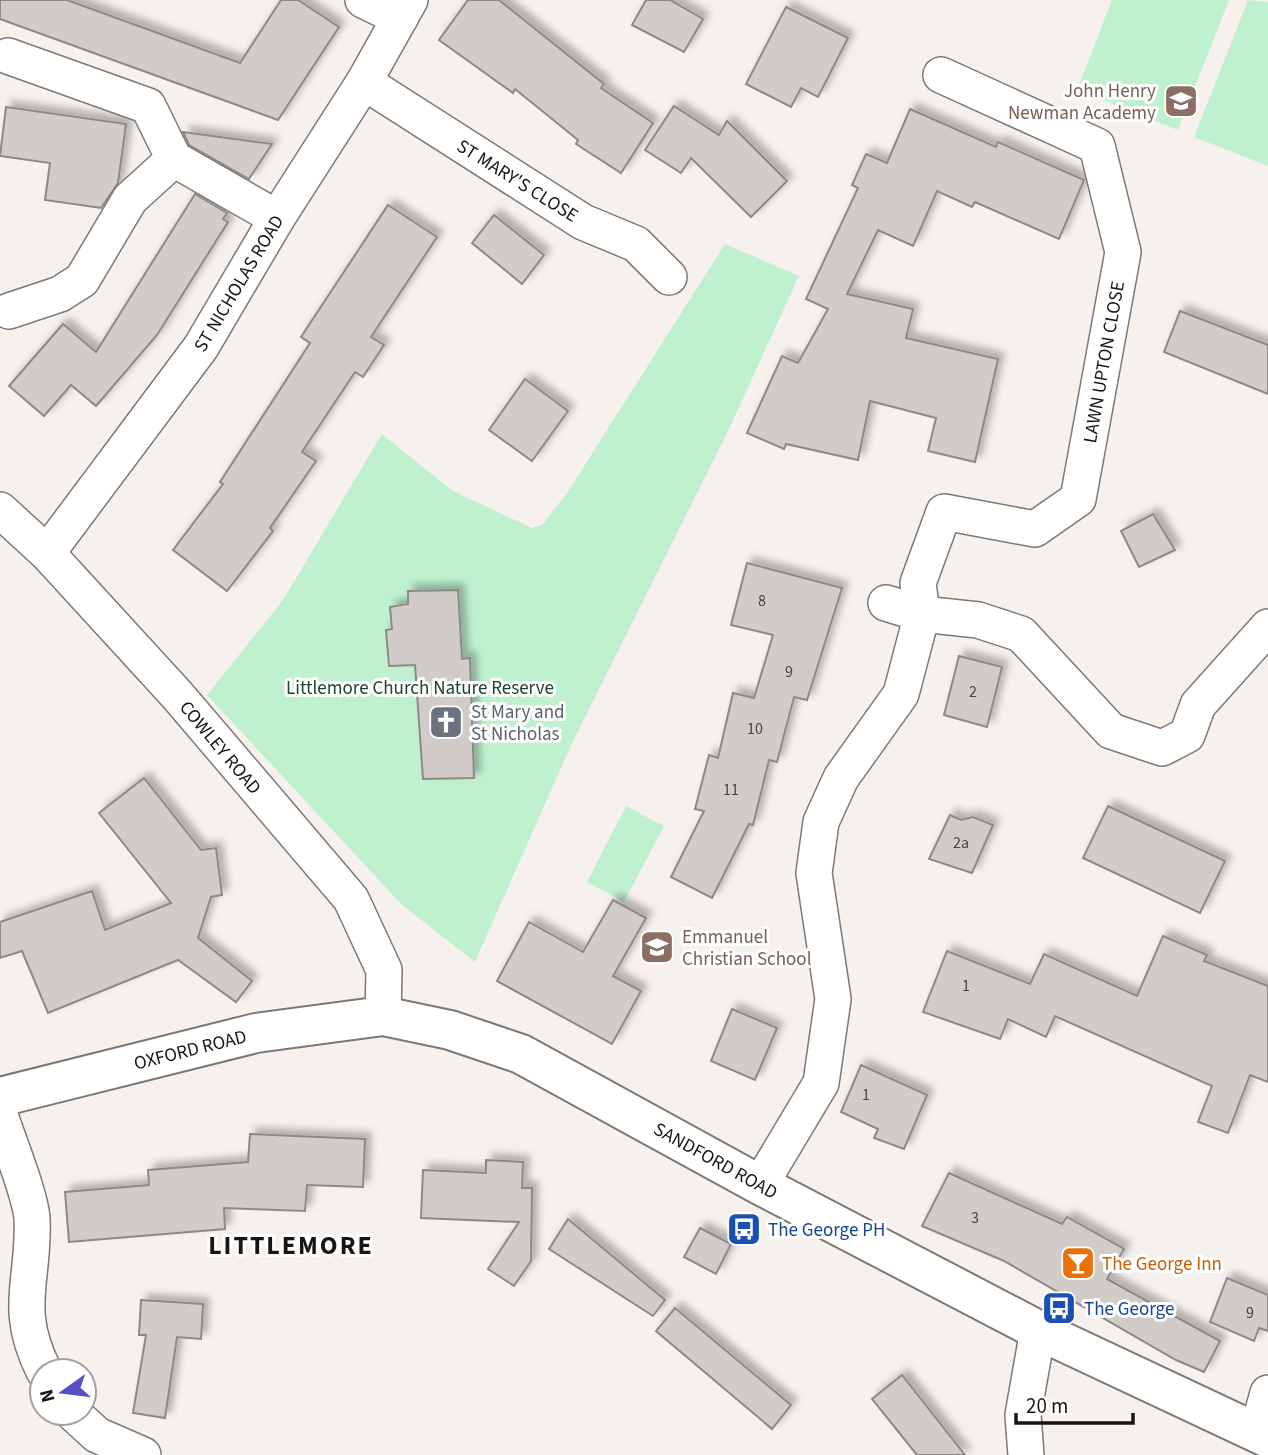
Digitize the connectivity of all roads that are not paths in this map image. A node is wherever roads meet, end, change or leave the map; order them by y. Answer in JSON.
{"nodes":[{"id":1,"x":363,"y":0,"type":"edge"},
{"id":2,"x":405,"y":9,"type":"edge"},
{"id":3,"x":8,"y":56,"type":"dead end"},
{"id":4,"x":941,"y":75,"type":"dead end"},
{"id":5,"x":364,"y":82,"type":"junction"},
{"id":6,"x":174,"y":159,"type":"junction"},
{"id":7,"x":277,"y":218,"type":"junction"},
{"id":8,"x":670,"y":277,"type":"dead end"},
{"id":9,"x":9,"y":311,"type":"dead end"},
{"id":10,"x":0,"y":509,"type":"edge"},
{"id":11,"x":47,"y":553,"type":"junction"},
{"id":12,"x":886,"y":603,"type":"dead end"},
{"id":13,"x":922,"y":614,"type":"junction"},
{"id":14,"x":1268,"y":627,"type":"edge"},
{"id":15,"x":383,"y":1016,"type":"junction"},
{"id":16,"x":0,"y":1097,"type":"edge"},
{"id":17,"x":0,"y":1115,"type":"edge"},
{"id":18,"x":761,"y":1185,"type":"junction"},
{"id":19,"x":1038,"y":1330,"type":"junction"},
{"id":20,"x":37,"y":1357,"type":"edge"},
{"id":21,"x":1268,"y":1394,"type":"edge"},
{"id":22,"x":88,"y":1427,"type":"edge"},
{"id":23,"x":1262,"y":1435,"type":"edge"},
{"id":24,"x":143,"y":1455,"type":"edge"},
{"id":25,"x":1026,"y":1455,"type":"edge"}],
"edges":[{"from":1,"to":2,"type":"street"},
{"from":2,"to":5,"type":"street","name":"ST NICHOLAS ROAD"},
{"from":3,"to":6,"type":"street"},
{"from":4,"to":13,"type":"street","name":"LAWN UPTON CLOSE"},
{"from":5,"to":7,"type":"street","name":"ST NICHOLAS ROAD"},
{"from":5,"to":8,"type":"street","name":"ST MARY'S CLOSE"},
{"from":6,"to":7,"type":"street"},
{"from":6,"to":9,"type":"street"},
{"from":7,"to":11,"type":"street","name":"ST NICHOLAS ROAD"},
{"from":10,"to":11,"type":"street","name":"COWLEY ROAD"},
{"from":11,"to":15,"type":"street","name":"COWLEY ROAD"},
{"from":12,"to":13,"type":"street"},
{"from":13,"to":14,"type":"street"},
{"from":13,"to":18,"type":"street"},
{"from":15,"to":16,"type":"street","name":"OXFORD ROAD"},
{"from":15,"to":18,"type":"street","name":"SANDFORD ROAD"},
{"from":17,"to":20,"type":"street"},
{"from":18,"to":19,"type":"street","name":"SANDFORD ROAD"},
{"from":19,"to":23,"type":"street","name":"SANDFORD ROAD"},
{"from":19,"to":25,"type":"street"},
{"from":21,"to":23,"type":"street"},
{"from":22,"to":24,"type":"street"}]}
